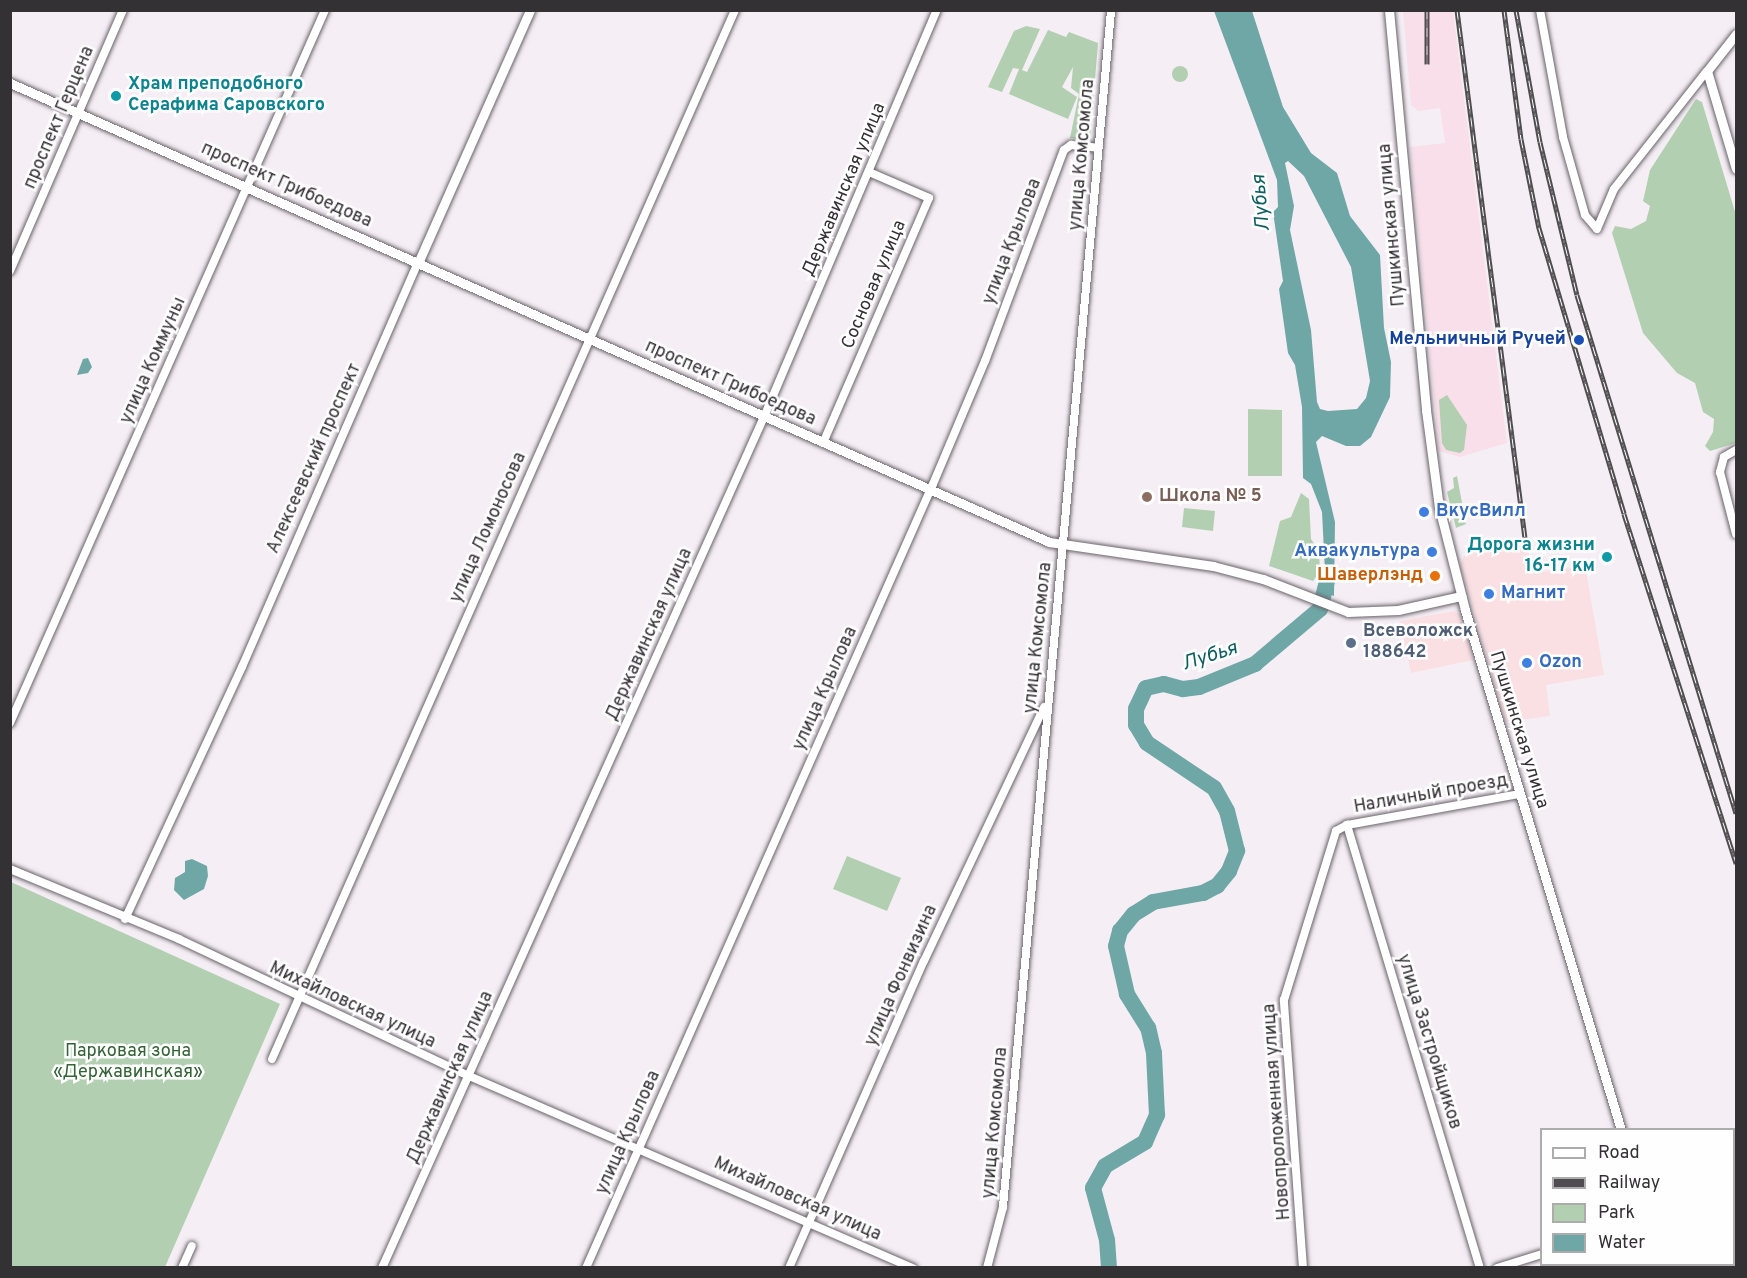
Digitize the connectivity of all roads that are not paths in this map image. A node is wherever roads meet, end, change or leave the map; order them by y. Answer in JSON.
{"nodes":[{"id":1,"x":123,"y":10,"type":"edge"},
{"id":2,"x":325,"y":10,"type":"edge"},
{"id":3,"x":530,"y":10,"type":"edge"},
{"id":4,"x":735,"y":10,"type":"edge"},
{"id":5,"x":937,"y":10,"type":"edge"},
{"id":6,"x":1112,"y":10,"type":"edge"},
{"id":7,"x":1389,"y":10,"type":"edge"},
{"id":8,"x":1540,"y":10,"type":"edge"},
{"id":9,"x":1737,"y":34,"type":"edge"},
{"id":10,"x":1707,"y":71,"type":"junction"},
{"id":11,"x":10,"y":83,"type":"edge"},
{"id":12,"x":79,"y":113,"type":"junction"},
{"id":13,"x":1098,"y":148,"type":"junction"},
{"id":14,"x":1737,"y":169,"type":"edge"},
{"id":15,"x":869,"y":172,"type":"junction"},
{"id":16,"x":247,"y":186,"type":"junction"},
{"id":17,"x":418,"y":263,"type":"junction"},
{"id":18,"x":10,"y":271,"type":"edge"},
{"id":19,"x":590,"y":340,"type":"junction"},
{"id":20,"x":764,"y":417,"type":"junction"},
{"id":21,"x":823,"y":443,"type":"junction"},
{"id":22,"x":1737,"y":450,"type":"edge"},
{"id":23,"x":930,"y":490,"type":"junction"},
{"id":24,"x":1737,"y":534,"type":"edge"},
{"id":25,"x":1063,"y":546,"type":"junction"},
{"id":26,"x":1461,"y":596,"type":"junction"},
{"id":27,"x":1048,"y":700,"type":"junction"},
{"id":28,"x":10,"y":723,"type":"edge"},
{"id":29,"x":1520,"y":794,"type":"junction"},
{"id":30,"x":1347,"y":825,"type":"junction"},
{"id":31,"x":10,"y":869,"type":"edge"},
{"id":32,"x":125,"y":919,"type":"junction"},
{"id":33,"x":297,"y":998,"type":"junction"},
{"id":34,"x":272,"y":1059,"type":"dead end"},
{"id":35,"x":469,"y":1076,"type":"junction"},
{"id":36,"x":1620,"y":1128,"type":"edge"},
{"id":37,"x":639,"y":1147,"type":"junction"},
{"id":38,"x":809,"y":1222,"type":"junction"},
{"id":39,"x":192,"y":1246,"type":"dead end"},
{"id":40,"x":1540,"y":1255,"type":"edge"},
{"id":41,"x":183,"y":1268,"type":"edge"},
{"id":42,"x":382,"y":1268,"type":"edge"},
{"id":43,"x":586,"y":1268,"type":"edge"},
{"id":44,"x":789,"y":1268,"type":"edge"},
{"id":45,"x":913,"y":1268,"type":"edge"},
{"id":46,"x":987,"y":1268,"type":"edge"},
{"id":47,"x":1303,"y":1268,"type":"edge"},
{"id":48,"x":1480,"y":1268,"type":"edge"},
{"id":49,"x":1497,"y":1268,"type":"edge"}],
"edges":[{"from":1,"to":12,"type":"street","name":"проспект Герцена"},
{"from":2,"to":16,"type":"street","name":"улица Коммуны"},
{"from":3,"to":17,"type":"street","name":"Алексеевский проспект"},
{"from":4,"to":19,"type":"street","name":"улица Ломоносова"},
{"from":5,"to":15,"type":"street","name":"Державинская улица"},
{"from":6,"to":13,"type":"street","name":"улица Комсомола"},
{"from":7,"to":26,"type":"street","name":"Пушкинская улица"},
{"from":8,"to":10,"type":"street"},
{"from":9,"to":10,"type":"street"},
{"from":10,"to":14,"type":"street"},
{"from":11,"to":12,"type":"street","name":"проспект Грибоедова"},
{"from":12,"to":16,"type":"street","name":"проспект Грибоедова"},
{"from":12,"to":18,"type":"street","name":"проспект Герцена"},
{"from":13,"to":23,"type":"street","name":"улица Крылова"},
{"from":13,"to":25,"type":"street","name":"улица Комсомола"},
{"from":15,"to":20,"type":"street","name":"Державинская улица"},
{"from":15,"to":21,"type":"street","name":"Сосновая улица"},
{"from":16,"to":17,"type":"street","name":"проспект Грибоедова"},
{"from":16,"to":28,"type":"street","name":"улица Коммуны"},
{"from":17,"to":19,"type":"street","name":"проспект Грибоедова"},
{"from":17,"to":32,"type":"street","name":"Алексеевский проспект"},
{"from":19,"to":20,"type":"street","name":"проспект Грибоедова"},
{"from":19,"to":33,"type":"street","name":"улица Ломоносова"},
{"from":20,"to":21,"type":"street","name":"проспект Грибоедова"},
{"from":20,"to":35,"type":"street","name":"Державинская улица"},
{"from":21,"to":23,"type":"street","name":"проспект Грибоедова"},
{"from":22,"to":24,"type":"street"},
{"from":23,"to":25,"type":"street","name":"проспект Грибоедова"},
{"from":23,"to":37,"type":"street","name":"улица Крылова"},
{"from":25,"to":26,"type":"street","name":"проспект Грибоедова"},
{"from":25,"to":27,"type":"street","name":"улица Комсомола"},
{"from":26,"to":29,"type":"street","name":"Пушкинская улица"},
{"from":27,"to":38,"type":"street","name":"улица Фонвизина"},
{"from":27,"to":46,"type":"street","name":"улица Комсомола"},
{"from":29,"to":30,"type":"street","name":"Наличный проезд"},
{"from":29,"to":36,"type":"street","name":"Пушкинская улица"},
{"from":30,"to":47,"type":"street","name":"Новопроложенная улица"},
{"from":30,"to":48,"type":"street","name":"улица Застройщиков"},
{"from":31,"to":32,"type":"street","name":"Михайловская улица"},
{"from":32,"to":33,"type":"street","name":"Михайловская улица"},
{"from":33,"to":34,"type":"street","name":"улица Ломоносова"},
{"from":33,"to":35,"type":"street","name":"Михайловская улица"},
{"from":35,"to":37,"type":"street","name":"Михайловская улица"},
{"from":35,"to":42,"type":"street","name":"Державинская улица"},
{"from":37,"to":38,"type":"street","name":"Михайловская улица"},
{"from":37,"to":43,"type":"street","name":"улица Крылова"},
{"from":38,"to":44,"type":"street","name":"улица Фонвизина"},
{"from":38,"to":45,"type":"street","name":"Михайловская улица"},
{"from":39,"to":41,"type":"street"},
{"from":40,"to":49,"type":"street"}]}
